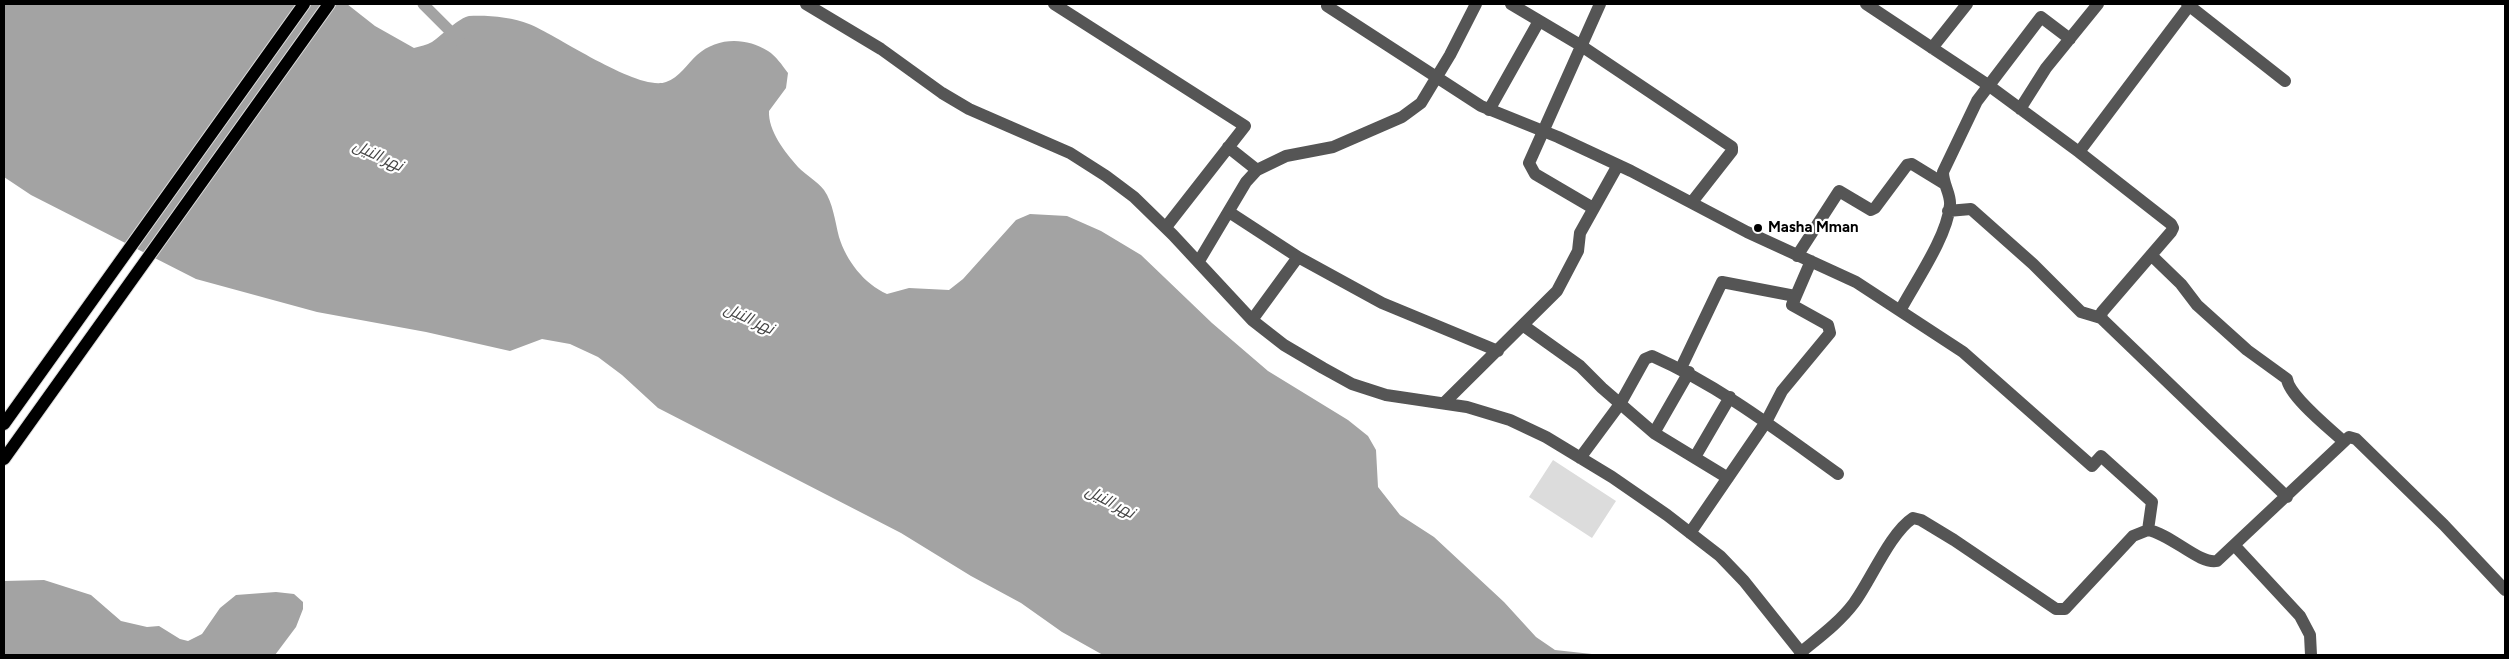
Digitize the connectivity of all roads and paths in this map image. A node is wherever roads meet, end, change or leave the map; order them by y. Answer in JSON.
{"nodes":[{"id":1,"x":304,"y":4,"type":"edge"},
{"id":2,"x":329,"y":4,"type":"edge"},
{"id":3,"x":806,"y":4,"type":"edge"},
{"id":4,"x":1054,"y":4,"type":"edge"},
{"id":5,"x":1328,"y":4,"type":"edge"},
{"id":6,"x":1476,"y":4,"type":"edge"},
{"id":7,"x":1511,"y":4,"type":"edge"},
{"id":8,"x":1600,"y":4,"type":"edge"},
{"id":9,"x":1866,"y":4,"type":"edge"},
{"id":10,"x":1967,"y":4,"type":"edge"},
{"id":11,"x":2098,"y":4,"type":"edge"},
{"id":12,"x":2188,"y":5,"type":"edge"},
{"id":13,"x":1539,"y":21,"type":"junction"},
{"id":14,"x":2070,"y":39,"type":"junction"},
{"id":15,"x":1580,"y":45,"type":"junction"},
{"id":16,"x":1932,"y":48,"type":"junction"},
{"id":17,"x":1438,"y":78,"type":"junction"},
{"id":18,"x":2285,"y":81,"type":"dead end"},
{"id":19,"x":1988,"y":85,"type":"junction"},
{"id":20,"x":2020,"y":109,"type":"junction"},
{"id":21,"x":1489,"y":110,"type":"junction"},
{"id":22,"x":1542,"y":132,"type":"junction"},
{"id":23,"x":1228,"y":147,"type":"junction"},
{"id":24,"x":2079,"y":152,"type":"junction"},
{"id":25,"x":1618,"y":165,"type":"junction"},
{"id":26,"x":1257,"y":170,"type":"junction"},
{"id":27,"x":1943,"y":183,"type":"junction"},
{"id":28,"x":1692,"y":202,"type":"junction"},
{"id":29,"x":1593,"y":208,"type":"junction"},
{"id":30,"x":1948,"y":211,"type":"junction"},
{"id":31,"x":1229,"y":212,"type":"junction"},
{"id":32,"x":1166,"y":228,"type":"junction"},
{"id":33,"x":2151,"y":255,"type":"junction"},
{"id":34,"x":1798,"y":256,"type":"junction"},
{"id":35,"x":1298,"y":257,"type":"junction"},
{"id":36,"x":1198,"y":260,"type":"junction"},
{"id":37,"x":1811,"y":261,"type":"junction"},
{"id":38,"x":1795,"y":296,"type":"junction"},
{"id":39,"x":1900,"y":309,"type":"junction"},
{"id":40,"x":2101,"y":318,"type":"junction"},
{"id":41,"x":1252,"y":320,"type":"junction"},
{"id":42,"x":1524,"y":326,"type":"junction"},
{"id":43,"x":1498,"y":351,"type":"junction"},
{"id":44,"x":1685,"y":370,"type":"junction"},
{"id":45,"x":1730,"y":397,"type":"junction"},
{"id":46,"x":1444,"y":403,"type":"junction"},
{"id":47,"x":1620,"y":404,"type":"junction"},
{"id":48,"x":1766,"y":422,"type":"junction"},
{"id":49,"x":4,"y":424,"type":"edge"},
{"id":50,"x":1654,"y":433,"type":"junction"},
{"id":51,"x":2342,"y":440,"type":"junction"},
{"id":52,"x":1694,"y":457,"type":"junction"},
{"id":53,"x":1580,"y":458,"type":"junction"},
{"id":54,"x":4,"y":459,"type":"edge"},
{"id":55,"x":1838,"y":474,"type":"dead end"},
{"id":56,"x":1728,"y":478,"type":"junction"},
{"id":57,"x":2287,"y":496,"type":"junction"},
{"id":58,"x":2148,"y":530,"type":"junction"},
{"id":59,"x":1690,"y":533,"type":"junction"},
{"id":60,"x":2235,"y":546,"type":"junction"},
{"id":61,"x":2505,"y":590,"type":"edge"},
{"id":62,"x":1801,"y":654,"type":"edge"},
{"id":63,"x":2311,"y":655,"type":"edge"}],
"edges":[{"from":1,"to":49,"type":"main road"},
{"from":2,"to":54,"type":"main road"},
{"from":3,"to":32,"type":"street"},
{"from":4,"to":23,"type":"street"},
{"from":5,"to":17,"type":"street"},
{"from":6,"to":17,"type":"street"},
{"from":7,"to":13,"type":"street"},
{"from":8,"to":15,"type":"street"},
{"from":9,"to":16,"type":"street"},
{"from":10,"to":16,"type":"street"},
{"from":11,"to":14,"type":"street"},
{"from":12,"to":18,"type":"street"},
{"from":12,"to":24,"type":"street"},
{"from":13,"to":15,"type":"street"},
{"from":13,"to":21,"type":"street"},
{"from":14,"to":19,"type":"street"},
{"from":14,"to":20,"type":"street"},
{"from":15,"to":22,"type":"street"},
{"from":15,"to":28,"type":"street"},
{"from":16,"to":19,"type":"street"},
{"from":17,"to":21,"type":"street"},
{"from":17,"to":26,"type":"street"},
{"from":19,"to":20,"type":"street"},
{"from":19,"to":27,"type":"street"},
{"from":20,"to":24,"type":"street"},
{"from":21,"to":22,"type":"street"},
{"from":22,"to":25,"type":"street"},
{"from":22,"to":29,"type":"street"},
{"from":23,"to":26,"type":"street"},
{"from":23,"to":32,"type":"street"},
{"from":24,"to":33,"type":"street"},
{"from":25,"to":28,"type":"street"},
{"from":25,"to":29,"type":"street"},
{"from":26,"to":31,"type":"street"},
{"from":27,"to":30,"type":"street"},
{"from":27,"to":34,"type":"street"},
{"from":28,"to":34,"type":"street"},
{"from":29,"to":42,"type":"street"},
{"from":30,"to":39,"type":"street"},
{"from":30,"to":40,"type":"street"},
{"from":31,"to":35,"type":"street"},
{"from":31,"to":36,"type":"street"},
{"from":32,"to":36,"type":"street"},
{"from":33,"to":40,"type":"street"},
{"from":33,"to":51,"type":"street"},
{"from":34,"to":37,"type":"street"},
{"from":35,"to":41,"type":"street"},
{"from":35,"to":43,"type":"street"},
{"from":36,"to":41,"type":"street"},
{"from":37,"to":38,"type":"street"},
{"from":37,"to":39,"type":"street"},
{"from":38,"to":44,"type":"street"},
{"from":38,"to":48,"type":"street"},
{"from":39,"to":58,"type":"street"},
{"from":40,"to":57,"type":"street"},
{"from":41,"to":46,"type":"street"},
{"from":42,"to":43,"type":"street"},
{"from":42,"to":47,"type":"street"},
{"from":43,"to":46,"type":"street"},
{"from":44,"to":45,"type":"street"},
{"from":44,"to":47,"type":"street"},
{"from":44,"to":50,"type":"street"},
{"from":45,"to":48,"type":"street"},
{"from":45,"to":52,"type":"street"},
{"from":46,"to":53,"type":"street"},
{"from":47,"to":50,"type":"street"},
{"from":47,"to":53,"type":"street"},
{"from":48,"to":55,"type":"street"},
{"from":48,"to":56,"type":"street"},
{"from":50,"to":52,"type":"street"},
{"from":51,"to":57,"type":"street"},
{"from":51,"to":61,"type":"street"},
{"from":52,"to":56,"type":"street"},
{"from":53,"to":59,"type":"street"},
{"from":56,"to":59,"type":"street"},
{"from":57,"to":60,"type":"street"},
{"from":58,"to":60,"type":"street"},
{"from":58,"to":62,"type":"street"},
{"from":59,"to":62,"type":"street"},
{"from":60,"to":63,"type":"street"}]}
